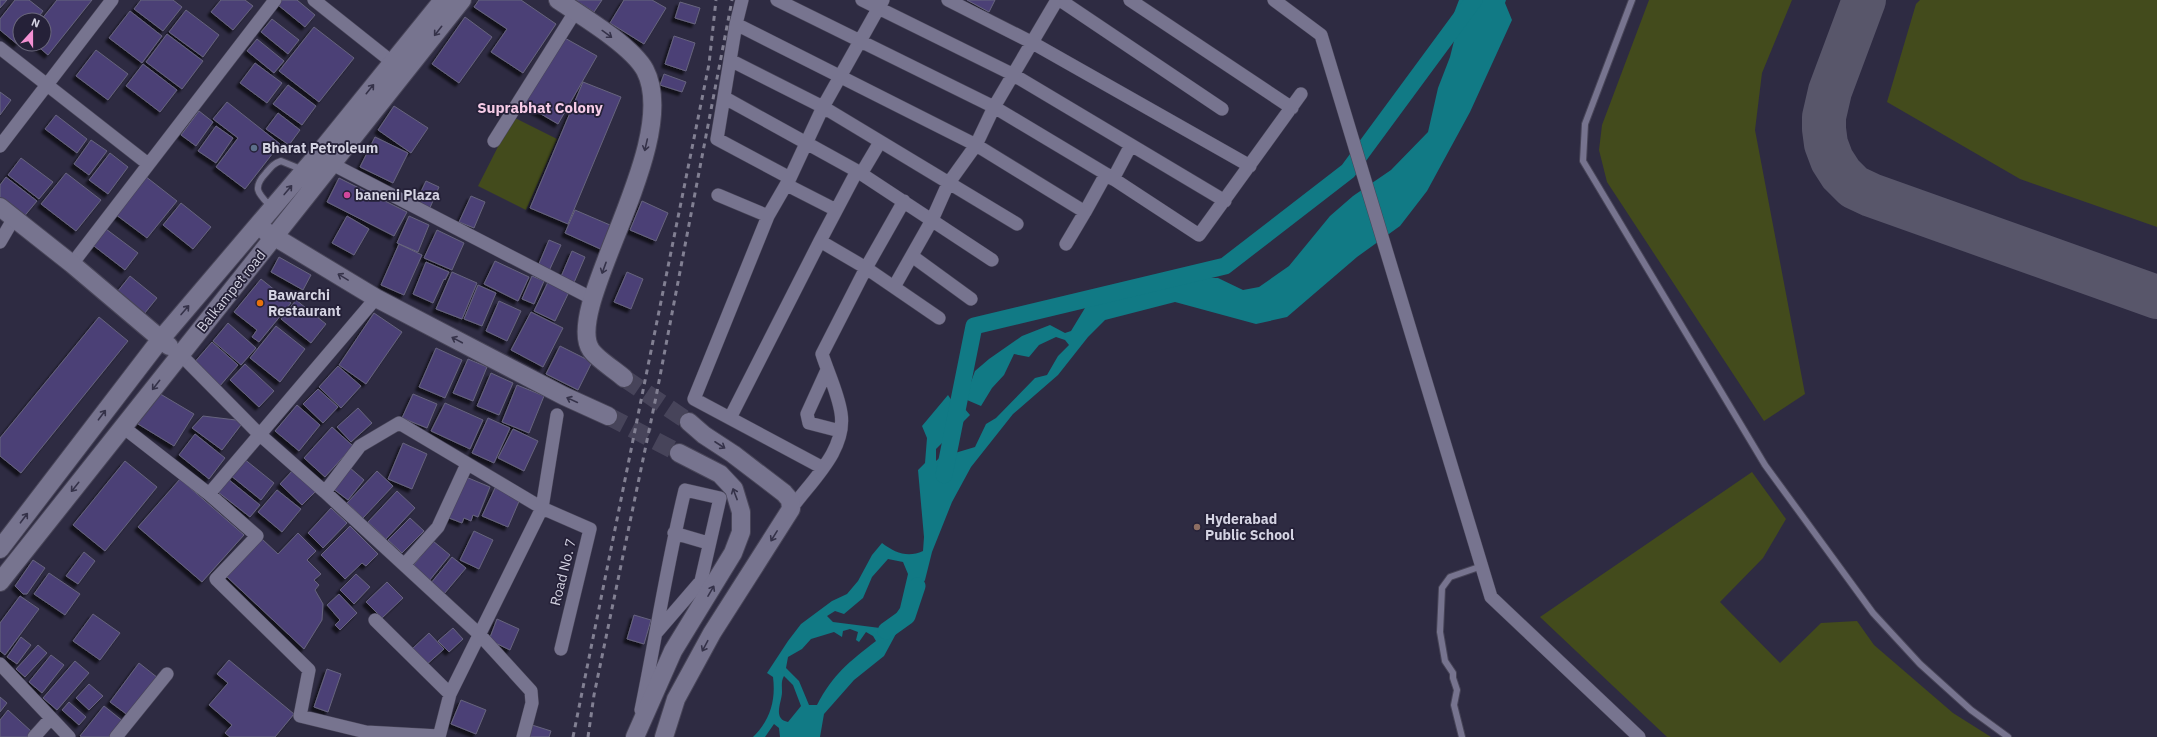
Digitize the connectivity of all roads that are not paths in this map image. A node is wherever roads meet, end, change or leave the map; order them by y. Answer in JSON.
{"nodes":[{"id":1,"x":112,"y":0,"type":"edge"},
{"id":2,"x":275,"y":0,"type":"edge"},
{"id":3,"x":314,"y":0,"type":"edge"},
{"id":4,"x":443,"y":0,"type":"edge"},
{"id":5,"x":462,"y":0,"type":"edge"},
{"id":6,"x":558,"y":0,"type":"edge"},
{"id":7,"x":742,"y":0,"type":"edge"},
{"id":8,"x":776,"y":0,"type":"edge"},
{"id":9,"x":862,"y":0,"type":"edge"},
{"id":10,"x":948,"y":0,"type":"edge"},
{"id":11,"x":1058,"y":0,"type":"edge"},
{"id":12,"x":1130,"y":0,"type":"edge"},
{"id":13,"x":1274,"y":0,"type":"edge"},
{"id":14,"x":1632,"y":0,"type":"edge"},
{"id":15,"x":881,"y":4,"type":"edge"},
{"id":16,"x":575,"y":12,"type":"junction"},
{"id":17,"x":736,"y":24,"type":"junction"},
{"id":18,"x":860,"y":42,"type":"junction"},
{"id":19,"x":1031,"y":42,"type":"junction"},
{"id":20,"x":0,"y":48,"type":"edge"},
{"id":21,"x":730,"y":60,"type":"junction"},
{"id":22,"x":392,"y":62,"type":"junction"},
{"id":23,"x":1012,"y":74,"type":"junction"},
{"id":24,"x":840,"y":78,"type":"junction"},
{"id":25,"x":47,"y":85,"type":"junction"},
{"id":26,"x":1302,"y":94,"type":"dead end"},
{"id":27,"x":725,"y":98,"type":"junction"},
{"id":28,"x":994,"y":106,"type":"junction"},
{"id":29,"x":823,"y":107,"type":"junction"},
{"id":30,"x":1222,"y":108,"type":"dead end"},
{"id":31,"x":1292,"y":108,"type":"junction"},
{"id":32,"x":494,"y":141,"type":"dead end"},
{"id":33,"x":880,"y":142,"type":"junction"},
{"id":34,"x":805,"y":143,"type":"junction"},
{"id":35,"x":976,"y":145,"type":"junction"},
{"id":36,"x":1131,"y":145,"type":"junction"},
{"id":37,"x":0,"y":146,"type":"edge"},
{"id":38,"x":148,"y":164,"type":"junction"},
{"id":39,"x":332,"y":164,"type":"junction"},
{"id":40,"x":1250,"y":166,"type":"junction"},
{"id":41,"x":304,"y":171,"type":"junction"},
{"id":42,"x":859,"y":173,"type":"junction"},
{"id":43,"x":1109,"y":176,"type":"junction"},
{"id":44,"x":790,"y":178,"type":"junction"},
{"id":45,"x":948,"y":184,"type":"junction"},
{"id":46,"x":718,"y":195,"type":"dead end"},
{"id":47,"x":904,"y":201,"type":"junction"},
{"id":48,"x":1225,"y":201,"type":"junction"},
{"id":49,"x":0,"y":207,"type":"edge"},
{"id":50,"x":273,"y":209,"type":"junction"},
{"id":51,"x":836,"y":210,"type":"junction"},
{"id":52,"x":1085,"y":212,"type":"junction"},
{"id":53,"x":768,"y":216,"type":"junction"},
{"id":54,"x":14,"y":218,"type":"junction"},
{"id":55,"x":932,"y":220,"type":"junction"},
{"id":56,"x":1017,"y":224,"type":"dead end"},
{"id":57,"x":257,"y":227,"type":"junction"},
{"id":58,"x":275,"y":237,"type":"junction"},
{"id":59,"x":820,"y":240,"type":"junction"},
{"id":60,"x":0,"y":242,"type":"edge"},
{"id":61,"x":1066,"y":244,"type":"dead end"},
{"id":62,"x":912,"y":256,"type":"junction"},
{"id":63,"x":992,"y":260,"type":"dead end"},
{"id":64,"x":72,"y":264,"type":"junction"},
{"id":65,"x":866,"y":268,"type":"junction"},
{"id":66,"x":894,"y":287,"type":"junction"},
{"id":67,"x":376,"y":298,"type":"junction"},
{"id":68,"x":593,"y":299,"type":"junction"},
{"id":69,"x":971,"y":299,"type":"dead end"},
{"id":70,"x":939,"y":318,"type":"dead end"},
{"id":71,"x":160,"y":340,"type":"junction"},
{"id":72,"x":180,"y":354,"type":"junction"},
{"id":73,"x":827,"y":370,"type":"junction"},
{"id":74,"x":624,"y":378,"type":"tunnel mouth"},
{"id":75,"x":557,"y":415,"type":"dead end"},
{"id":76,"x":608,"y":416,"type":"tunnel mouth"},
{"id":77,"x":730,"y":418,"type":"junction"},
{"id":78,"x":689,"y":422,"type":"tunnel mouth"},
{"id":79,"x":123,"y":427,"type":"junction"},
{"id":80,"x":840,"y":431,"type":"junction"},
{"id":81,"x":260,"y":434,"type":"junction"},
{"id":82,"x":680,"y":453,"type":"tunnel mouth"},
{"id":83,"x":467,"y":464,"type":"junction"},
{"id":84,"x":823,"y":468,"type":"junction"},
{"id":85,"x":325,"y":492,"type":"junction"},
{"id":86,"x":209,"y":494,"type":"junction"},
{"id":87,"x":542,"y":508,"type":"junction"},
{"id":88,"x":791,"y":509,"type":"junction"},
{"id":89,"x":674,"y":533,"type":"junction"},
{"id":90,"x":708,"y":543,"type":"junction"},
{"id":91,"x":0,"y":549,"type":"edge"},
{"id":92,"x":404,"y":565,"type":"junction"},
{"id":93,"x":1482,"y":566,"type":"junction"},
{"id":94,"x":0,"y":582,"type":"edge"},
{"id":95,"x":375,"y":620,"type":"dead end"},
{"id":96,"x":658,"y":632,"type":"junction"},
{"id":97,"x":480,"y":635,"type":"junction"},
{"id":98,"x":561,"y":650,"type":"dead end"},
{"id":99,"x":0,"y":664,"type":"edge"},
{"id":100,"x":167,"y":674,"type":"dead end"},
{"id":101,"x":450,"y":694,"type":"junction"},
{"id":102,"x":51,"y":718,"type":"junction"},
{"id":103,"x":635,"y":734,"type":"edge"},
{"id":104,"x":34,"y":737,"type":"edge"},
{"id":105,"x":69,"y":737,"type":"edge"},
{"id":106,"x":116,"y":737,"type":"edge"},
{"id":107,"x":439,"y":737,"type":"edge"},
{"id":108,"x":523,"y":737,"type":"edge"},
{"id":109,"x":664,"y":737,"type":"edge"},
{"id":110,"x":1462,"y":737,"type":"edge"},
{"id":111,"x":1640,"y":737,"type":"edge"},
{"id":112,"x":2008,"y":737,"type":"edge"}],
"edges":[{"from":1,"to":25,"type":"street"},
{"from":2,"to":38,"type":"street"},
{"from":3,"to":22,"type":"street"},
{"from":4,"to":22,"type":"street","name":"Balkampet road"},
{"from":5,"to":39,"type":"street","name":"Balkampet road","one_way":true},
{"from":6,"to":16,"type":"street"},
{"from":7,"to":17,"type":"street"},
{"from":8,"to":18,"type":"street"},
{"from":9,"to":15,"type":"street"},
{"from":10,"to":19,"type":"street"},
{"from":11,"to":19,"type":"street"},
{"from":11,"to":30,"type":"street"},
{"from":12,"to":31,"type":"street"},
{"from":13,"to":93,"type":"street"},
{"from":14,"to":112,"type":"lane"},
{"from":15,"to":18,"type":"street"},
{"from":15,"to":23,"type":"street"},
{"from":16,"to":32,"type":"street"},
{"from":16,"to":68,"type":"street","one_way":true},
{"from":17,"to":21,"type":"street"},
{"from":17,"to":24,"type":"street"},
{"from":18,"to":24,"type":"street"},
{"from":18,"to":28,"type":"street"},
{"from":19,"to":23,"type":"street"},
{"from":19,"to":40,"type":"street"},
{"from":20,"to":25,"type":"street"},
{"from":21,"to":27,"type":"street"},
{"from":21,"to":29,"type":"street"},
{"from":41,"to":22,"type":"street","name":"Balkampet road","one_way":true},
{"from":23,"to":28,"type":"street"},
{"from":23,"to":36,"type":"street"},
{"from":24,"to":29,"type":"street"},
{"from":24,"to":35,"type":"street"},
{"from":25,"to":37,"type":"street"},
{"from":25,"to":38,"type":"street"},
{"from":26,"to":31,"type":"street"},
{"from":27,"to":34,"type":"street"},
{"from":27,"to":44,"type":"street"},
{"from":28,"to":35,"type":"street"},
{"from":28,"to":43,"type":"street"},
{"from":29,"to":33,"type":"street"},
{"from":29,"to":34,"type":"street"},
{"from":31,"to":40,"type":"street"},
{"from":33,"to":42,"type":"street"},
{"from":33,"to":45,"type":"street"},
{"from":34,"to":42,"type":"street"},
{"from":34,"to":44,"type":"street"},
{"from":35,"to":45,"type":"street"},
{"from":35,"to":52,"type":"street"},
{"from":36,"to":43,"type":"street"},
{"from":36,"to":48,"type":"street"},
{"from":38,"to":64,"type":"street"},
{"from":39,"to":58,"type":"street","name":"Balkampet road"},
{"from":39,"to":68,"type":"street"},
{"from":40,"to":48,"type":"street"},
{"from":50,"to":41,"type":"street","name":"Balkampet road","one_way":true},
{"from":41,"to":50,"type":"lane"},
{"from":42,"to":47,"type":"street"},
{"from":42,"to":51,"type":"street"},
{"from":43,"to":48,"type":"street"},
{"from":43,"to":52,"type":"street"},
{"from":44,"to":51,"type":"street"},
{"from":44,"to":53,"type":"street"},
{"from":45,"to":55,"type":"street"},
{"from":45,"to":56,"type":"street"},
{"from":46,"to":53,"type":"street"},
{"from":47,"to":55,"type":"street"},
{"from":47,"to":65,"type":"street"},
{"from":49,"to":54,"type":"street"},
{"from":50,"to":57,"type":"street","name":"Balkampet road"},
{"from":51,"to":59,"type":"street"},
{"from":52,"to":61,"type":"street"},
{"from":53,"to":77,"type":"street"},
{"from":54,"to":60,"type":"street"},
{"from":54,"to":64,"type":"street"},
{"from":55,"to":62,"type":"street"},
{"from":55,"to":63,"type":"street"},
{"from":57,"to":58,"type":"street"},
{"from":71,"to":57,"type":"street","name":"Balkampet road","one_way":true},
{"from":67,"to":58,"type":"street","one_way":true},
{"from":58,"to":72,"type":"street","name":"Balkampet road"},
{"from":59,"to":65,"type":"street"},
{"from":59,"to":77,"type":"street"},
{"from":62,"to":66,"type":"street"},
{"from":62,"to":69,"type":"street"},
{"from":64,"to":71,"type":"street"},
{"from":65,"to":66,"type":"street"},
{"from":65,"to":73,"type":"street"},
{"from":66,"to":70,"type":"street"},
{"from":76,"to":67,"type":"street","one_way":true},
{"from":67,"to":81,"type":"street"},
{"from":68,"to":74,"type":"street"},
{"from":71,"to":72,"type":"street"},
{"from":91,"to":71,"type":"street","name":"Balkampet road","one_way":true},
{"from":72,"to":79,"type":"street","name":"Balkampet road","one_way":true},
{"from":72,"to":81,"type":"street"},
{"from":73,"to":80,"type":"street"},
{"from":73,"to":80,"type":"street"},
{"from":75,"to":87,"type":"street"},
{"from":77,"to":84,"type":"street"},
{"from":78,"to":88,"type":"street","one_way":true},
{"from":79,"to":86,"type":"street"},
{"from":79,"to":94,"type":"street","name":"Balkampet road","one_way":true},
{"from":80,"to":84,"type":"street"},
{"from":81,"to":85,"type":"street"},
{"from":81,"to":86,"type":"street"},
{"from":103,"to":82,"type":"street","one_way":true},
{"from":83,"to":85,"type":"street"},
{"from":83,"to":87,"type":"street"},
{"from":83,"to":92,"type":"street"},
{"from":84,"to":88,"type":"street"},
{"from":85,"to":92,"type":"street"},
{"from":86,"to":107,"type":"street"},
{"from":87,"to":97,"type":"street"},
{"from":87,"to":98,"type":"street","name":"Road No. 7"},
{"from":88,"to":109,"type":"street","one_way":true},
{"from":89,"to":90,"type":"street"},
{"from":89,"to":90,"type":"street"},
{"from":89,"to":96,"type":"street"},
{"from":90,"to":96,"type":"street"},
{"from":92,"to":97,"type":"street"},
{"from":93,"to":110,"type":"lane"},
{"from":93,"to":111,"type":"street"},
{"from":95,"to":101,"type":"street"},
{"from":96,"to":103,"type":"street"},
{"from":97,"to":101,"type":"street"},
{"from":97,"to":108,"type":"street"},
{"from":99,"to":102,"type":"street"},
{"from":100,"to":106,"type":"street"},
{"from":101,"to":107,"type":"street"},
{"from":102,"to":104,"type":"street"},
{"from":102,"to":105,"type":"street"}]}
